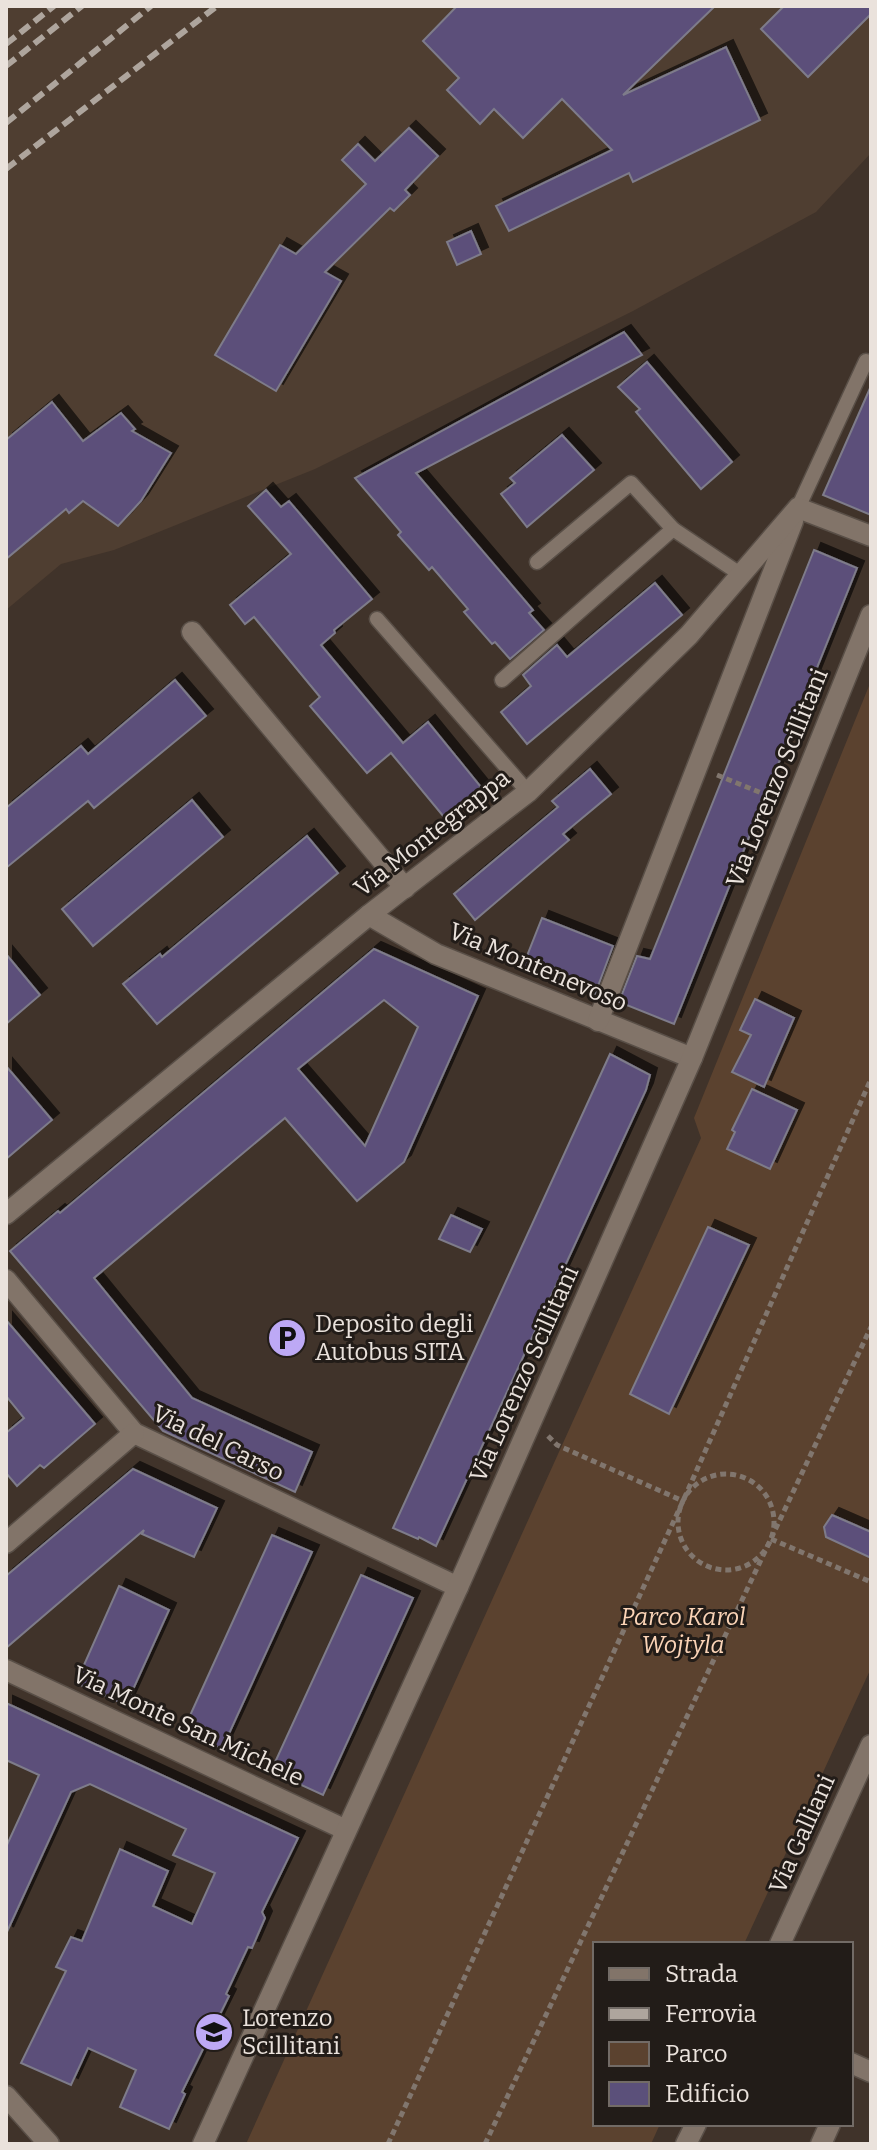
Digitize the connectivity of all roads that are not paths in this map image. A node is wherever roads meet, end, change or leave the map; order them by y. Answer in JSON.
{"nodes":[{"id":1,"x":871,"y":363,"type":"edge"},
{"id":2,"x":798,"y":508,"type":"junction"},
{"id":3,"x":673,"y":529,"type":"junction"},
{"id":4,"x":871,"y":536,"type":"edge"},
{"id":5,"x":537,"y":562,"type":"dead end"},
{"id":6,"x":740,"y":574,"type":"junction"},
{"id":7,"x":871,"y":615,"type":"edge"},
{"id":8,"x":377,"y":619,"type":"dead end"},
{"id":9,"x":192,"y":632,"type":"dead end"},
{"id":10,"x":502,"y":680,"type":"dead end"},
{"id":11,"x":528,"y":792,"type":"junction"},
{"id":12,"x":405,"y":888,"type":"junction"},
{"id":13,"x":369,"y":915,"type":"junction"},
{"id":14,"x":598,"y":1021,"type":"junction"},
{"id":15,"x":692,"y":1058,"type":"junction"},
{"id":16,"x":6,"y":1214,"type":"edge"},
{"id":17,"x":8,"y":1286,"type":"edge"},
{"id":18,"x":134,"y":1433,"type":"junction"},
{"id":19,"x":6,"y":1543,"type":"edge"},
{"id":20,"x":458,"y":1587,"type":"junction"},
{"id":21,"x":6,"y":1670,"type":"edge"},
{"id":22,"x":871,"y":1745,"type":"edge"},
{"id":23,"x":346,"y":1830,"type":"junction"},
{"id":24,"x":781,"y":1942,"type":"edge"},
{"id":25,"x":6,"y":2096,"type":"edge"},
{"id":26,"x":695,"y":2126,"type":"edge"},
{"id":27,"x":49,"y":2144,"type":"edge"},
{"id":28,"x":203,"y":2144,"type":"edge"},
{"id":29,"x":686,"y":2144,"type":"edge"}],
"edges":[{"from":1,"to":2,"type":"lane"},
{"from":2,"to":4,"type":"street"},
{"from":2,"to":6,"type":"street","name":"Via Montegrappa"},
{"from":2,"to":14,"type":"street"},
{"from":3,"to":5,"type":"lane"},
{"from":3,"to":6,"type":"lane"},
{"from":3,"to":10,"type":"lane"},
{"from":6,"to":11,"type":"street","name":"Via Montegrappa"},
{"from":7,"to":15,"type":"street","name":"Via Lorenzo Scillitani"},
{"from":8,"to":11,"type":"lane"},
{"from":9,"to":12,"type":"street"},
{"from":11,"to":12,"type":"street","name":"Via Montegrappa"},
{"from":12,"to":13,"type":"street","name":"Via Montegrappa"},
{"from":13,"to":14,"type":"street","name":"Via Montenevoso"},
{"from":13,"to":16,"type":"street","name":"Via Montegrappa"},
{"from":14,"to":15,"type":"street","name":"Via Montenevoso"},
{"from":15,"to":20,"type":"street","name":"Via Lorenzo Scillitani"},
{"from":17,"to":18,"type":"street","name":"Via del Carso"},
{"from":18,"to":19,"type":"street"},
{"from":18,"to":20,"type":"street","name":"Via del Carso"},
{"from":20,"to":23,"type":"street","name":"Via Lorenzo Scillitani"},
{"from":21,"to":23,"type":"street","name":"Via Monte San Michele"},
{"from":22,"to":24,"type":"street","name":"Via Galliani"},
{"from":23,"to":28,"type":"street","name":"Via Lorenzo Scillitani"},
{"from":25,"to":27,"type":"street"},
{"from":26,"to":29,"type":"street"}]}
